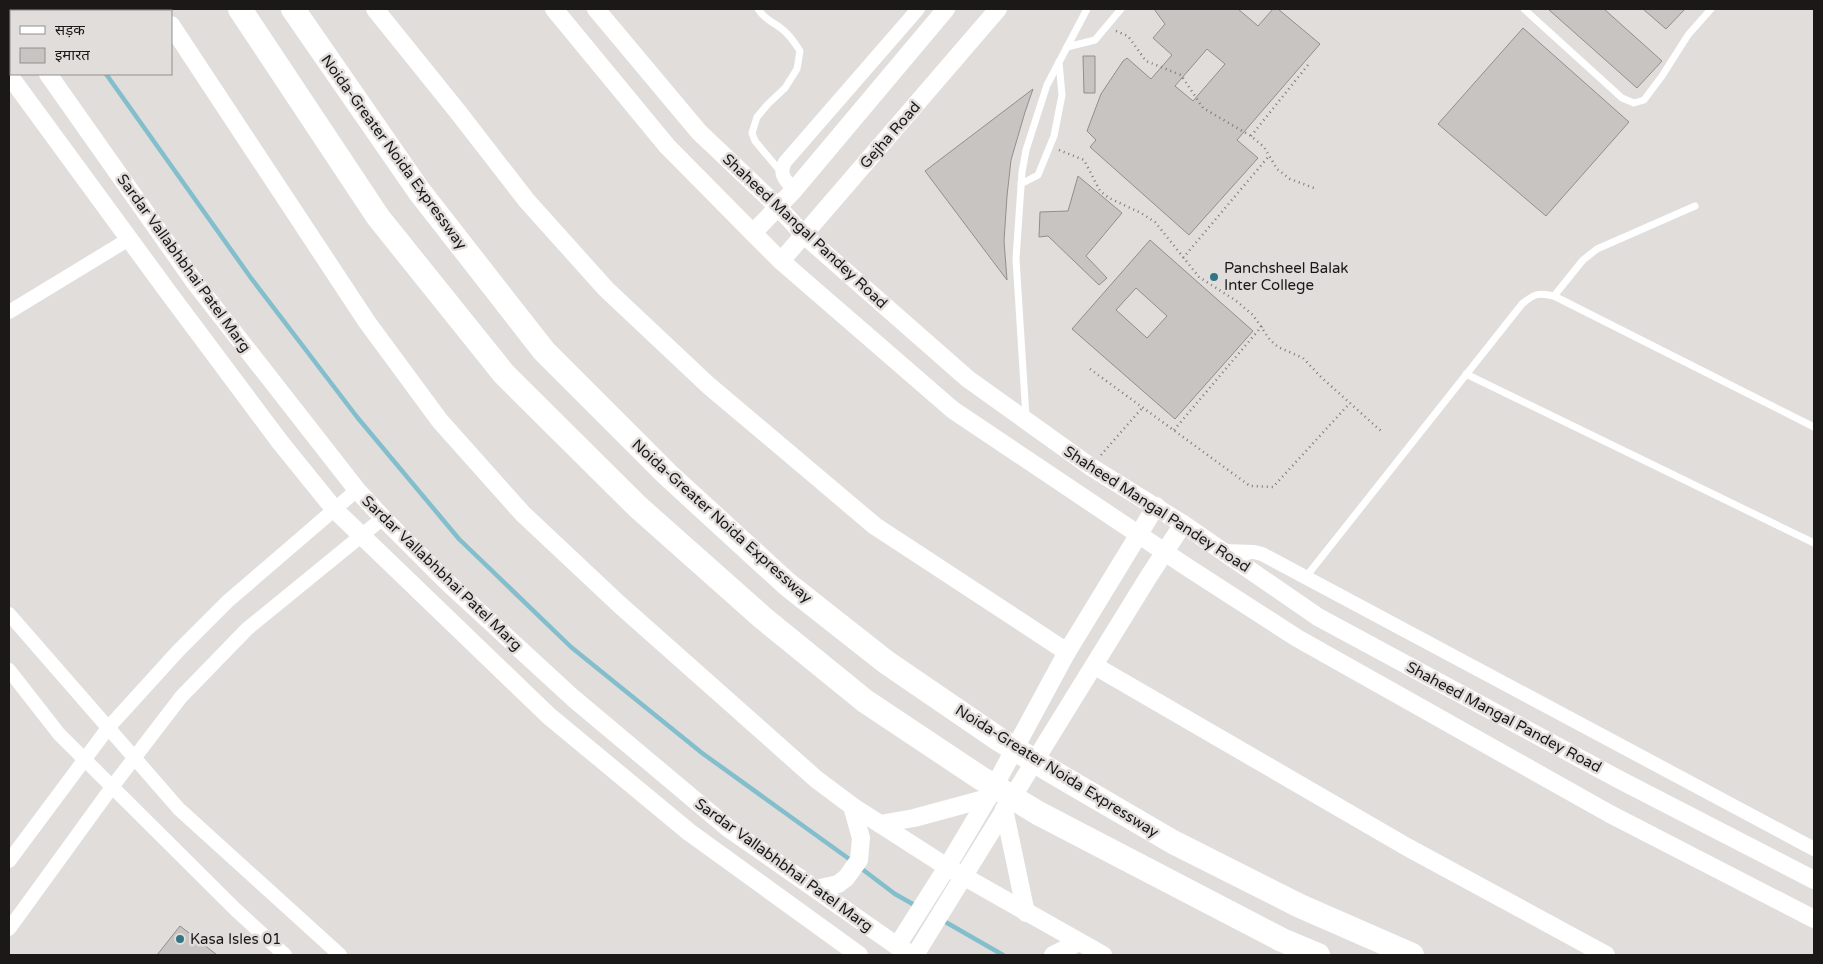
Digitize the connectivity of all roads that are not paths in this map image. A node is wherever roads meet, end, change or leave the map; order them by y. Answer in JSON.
{"nodes":[{"id":1,"x":240,"y":9,"type":"edge"},
{"id":2,"x":293,"y":9,"type":"edge"},
{"id":3,"x":374,"y":9,"type":"edge"},
{"id":4,"x":554,"y":9,"type":"edge"},
{"id":5,"x":596,"y":9,"type":"edge"},
{"id":6,"x":758,"y":9,"type":"edge"},
{"id":7,"x":918,"y":9,"type":"edge"},
{"id":8,"x":946,"y":9,"type":"edge"},
{"id":9,"x":998,"y":9,"type":"edge"},
{"id":10,"x":1087,"y":9,"type":"edge"},
{"id":11,"x":1121,"y":9,"type":"edge"},
{"id":12,"x":1524,"y":9,"type":"edge"},
{"id":13,"x":1711,"y":9,"type":"edge"},
{"id":14,"x":172,"y":27,"type":"edge"},
{"id":15,"x":1066,"y":47,"type":"junction"},
{"id":16,"x":1059,"y":61,"type":"junction"},
{"id":17,"x":9,"y":75,"type":"edge"},
{"id":18,"x":49,"y":75,"type":"edge"},
{"id":19,"x":781,"y":172,"type":"junction"},
{"id":20,"x":1021,"y":184,"type":"junction"},
{"id":21,"x":794,"y":190,"type":"junction"},
{"id":22,"x":1695,"y":206,"type":"dead end"},
{"id":23,"x":778,"y":207,"type":"junction"},
{"id":24,"x":753,"y":233,"type":"junction"},
{"id":25,"x":804,"y":235,"type":"junction"},
{"id":26,"x":129,"y":239,"type":"junction"},
{"id":27,"x":781,"y":261,"type":"junction"},
{"id":28,"x":1554,"y":296,"type":"junction"},
{"id":29,"x":9,"y":312,"type":"edge"},
{"id":30,"x":1466,"y":374,"type":"junction"},
{"id":31,"x":1026,"y":420,"type":"junction"},
{"id":32,"x":1814,"y":427,"type":"edge"},
{"id":33,"x":357,"y":490,"type":"junction"},
{"id":34,"x":1156,"y":506,"type":"junction"},
{"id":35,"x":335,"y":510,"type":"junction"},
{"id":36,"x":383,"y":518,"type":"junction"},
{"id":37,"x":1183,"y":524,"type":"junction"},
{"id":38,"x":1138,"y":534,"type":"junction"},
{"id":39,"x":361,"y":536,"type":"junction"},
{"id":40,"x":1814,"y":543,"type":"edge"},
{"id":41,"x":1223,"y":551,"type":"junction"},
{"id":42,"x":1165,"y":552,"type":"junction"},
{"id":43,"x":1305,"y":578,"type":"junction"},
{"id":44,"x":9,"y":614,"type":"edge"},
{"id":45,"x":1067,"y":652,"type":"junction"},
{"id":46,"x":1094,"y":666,"type":"junction"},
{"id":47,"x":9,"y":670,"type":"edge"},
{"id":48,"x":108,"y":728,"type":"junction"},
{"id":49,"x":134,"y":758,"type":"junction"},
{"id":50,"x":84,"y":759,"type":"junction"},
{"id":51,"x":112,"y":787,"type":"junction"},
{"id":52,"x":983,"y":788,"type":"junction"},
{"id":53,"x":852,"y":806,"type":"junction"},
{"id":54,"x":1004,"y":809,"type":"junction"},
{"id":55,"x":880,"y":824,"type":"junction"},
{"id":56,"x":1814,"y":848,"type":"edge"},
{"id":57,"x":9,"y":861,"type":"edge"},
{"id":58,"x":947,"y":867,"type":"junction"},
{"id":59,"x":963,"y":877,"type":"junction"},
{"id":60,"x":1814,"y":880,"type":"edge"},
{"id":61,"x":816,"y":890,"type":"junction"},
{"id":62,"x":1026,"y":913,"type":"junction"},
{"id":63,"x":1814,"y":918,"type":"edge"},
{"id":64,"x":9,"y":929,"type":"edge"},
{"id":65,"x":1079,"y":942,"type":"junction"},
{"id":66,"x":897,"y":946,"type":"junction"},
{"id":67,"x":285,"y":955,"type":"edge"},
{"id":68,"x":339,"y":955,"type":"edge"},
{"id":69,"x":859,"y":955,"type":"edge"},
{"id":70,"x":914,"y":955,"type":"edge"},
{"id":71,"x":1053,"y":955,"type":"edge"},
{"id":72,"x":1103,"y":955,"type":"edge"},
{"id":73,"x":1318,"y":955,"type":"edge"},
{"id":74,"x":1412,"y":955,"type":"edge"},
{"id":75,"x":1606,"y":955,"type":"edge"}],
"edges":[{"from":1,"to":52,"type":"highway"},
{"from":2,"to":74,"type":"highway","name":"Noida-Greater Noida Expressway"},
{"from":3,"to":45,"type":"street"},
{"from":4,"to":24,"type":"street"},
{"from":5,"to":23,"type":"street","name":"Shaheed Mangal Pandey Road"},
{"from":6,"to":19,"type":"lane"},
{"from":7,"to":19,"type":"street"},
{"from":8,"to":21,"type":"street"},
{"from":9,"to":25,"type":"street","name":"Gejha Road"},
{"from":10,"to":15,"type":"lane"},
{"from":11,"to":15,"type":"lane"},
{"from":12,"to":13,"type":"lane"},
{"from":14,"to":53,"type":"street"},
{"from":15,"to":16,"type":"lane"},
{"from":16,"to":20,"type":"lane"},
{"from":16,"to":20,"type":"lane"},
{"from":17,"to":26,"type":"street","name":"Sardar Vallabhbhai Patel Marg"},
{"from":18,"to":33,"type":"street","name":"Sardar Vallabhbhai Patel Marg"},
{"from":19,"to":21,"type":"street"},
{"from":20,"to":31,"type":"lane"},
{"from":21,"to":23,"type":"street"},
{"from":22,"to":28,"type":"lane"},
{"from":23,"to":24,"type":"street"},
{"from":23,"to":25,"type":"street","name":"Shaheed Mangal Pandey Road"},
{"from":24,"to":27,"type":"street"},
{"from":25,"to":27,"type":"street","name":"Gejha Road"},
{"from":25,"to":31,"type":"street","name":"Shaheed Mangal Pandey Road"},
{"from":26,"to":29,"type":"street"},
{"from":26,"to":35,"type":"street","name":"Sardar Vallabhbhai Patel Marg"},
{"from":27,"to":38,"type":"street"},
{"from":28,"to":30,"type":"lane"},
{"from":28,"to":32,"type":"lane"},
{"from":30,"to":40,"type":"lane"},
{"from":30,"to":43,"type":"lane"},
{"from":31,"to":34,"type":"street","name":"Shaheed Mangal Pandey Road"},
{"from":33,"to":35,"type":"street"},
{"from":33,"to":36,"type":"street","name":"Sardar Vallabhbhai Patel Marg"},
{"from":34,"to":37,"type":"street","name":"Shaheed Mangal Pandey Road"},
{"from":34,"to":38,"type":"street"},
{"from":35,"to":39,"type":"street","name":"Sardar Vallabhbhai Patel Marg"},
{"from":35,"to":48,"type":"street"},
{"from":36,"to":39,"type":"street"},
{"from":36,"to":61,"type":"street","name":"Sardar Vallabhbhai Patel Marg"},
{"from":37,"to":41,"type":"street","name":"Shaheed Mangal Pandey Road"},
{"from":37,"to":42,"type":"street"},
{"from":38,"to":42,"type":"street"},
{"from":38,"to":45,"type":"street"},
{"from":39,"to":49,"type":"street"},
{"from":39,"to":69,"type":"street","name":"Sardar Vallabhbhai Patel Marg"},
{"from":41,"to":43,"type":"street"},
{"from":41,"to":60,"type":"street","name":"Shaheed Mangal Pandey Road"},
{"from":42,"to":46,"type":"street"},
{"from":42,"to":63,"type":"street"},
{"from":43,"to":56,"type":"street"},
{"from":44,"to":48,"type":"street"},
{"from":45,"to":52,"type":"street"},
{"from":46,"to":54,"type":"street"},
{"from":46,"to":75,"type":"street"},
{"from":47,"to":50,"type":"street"},
{"from":48,"to":49,"type":"street"},
{"from":48,"to":50,"type":"street"},
{"from":49,"to":51,"type":"street"},
{"from":49,"to":68,"type":"street"},
{"from":50,"to":51,"type":"street"},
{"from":50,"to":57,"type":"street"},
{"from":51,"to":64,"type":"street"},
{"from":51,"to":67,"type":"street"},
{"from":52,"to":55,"type":"street"},
{"from":52,"to":58,"type":"street"},
{"from":52,"to":73,"type":"highway"},
{"from":53,"to":55,"type":"street"},
{"from":53,"to":61,"type":"street"},
{"from":54,"to":59,"type":"street"},
{"from":54,"to":62,"type":"street"},
{"from":55,"to":58,"type":"street"},
{"from":58,"to":59,"type":"street"},
{"from":58,"to":66,"type":"street"},
{"from":59,"to":62,"type":"street"},
{"from":59,"to":70,"type":"street"},
{"from":61,"to":66,"type":"street","name":"Sardar Vallabhbhai Patel Marg"},
{"from":62,"to":65,"type":"street"},
{"from":65,"to":71,"type":"street"},
{"from":65,"to":72,"type":"street"},
{"from":66,"to":70,"type":"street","name":"Sardar Vallabhbhai Patel Marg"}]}
